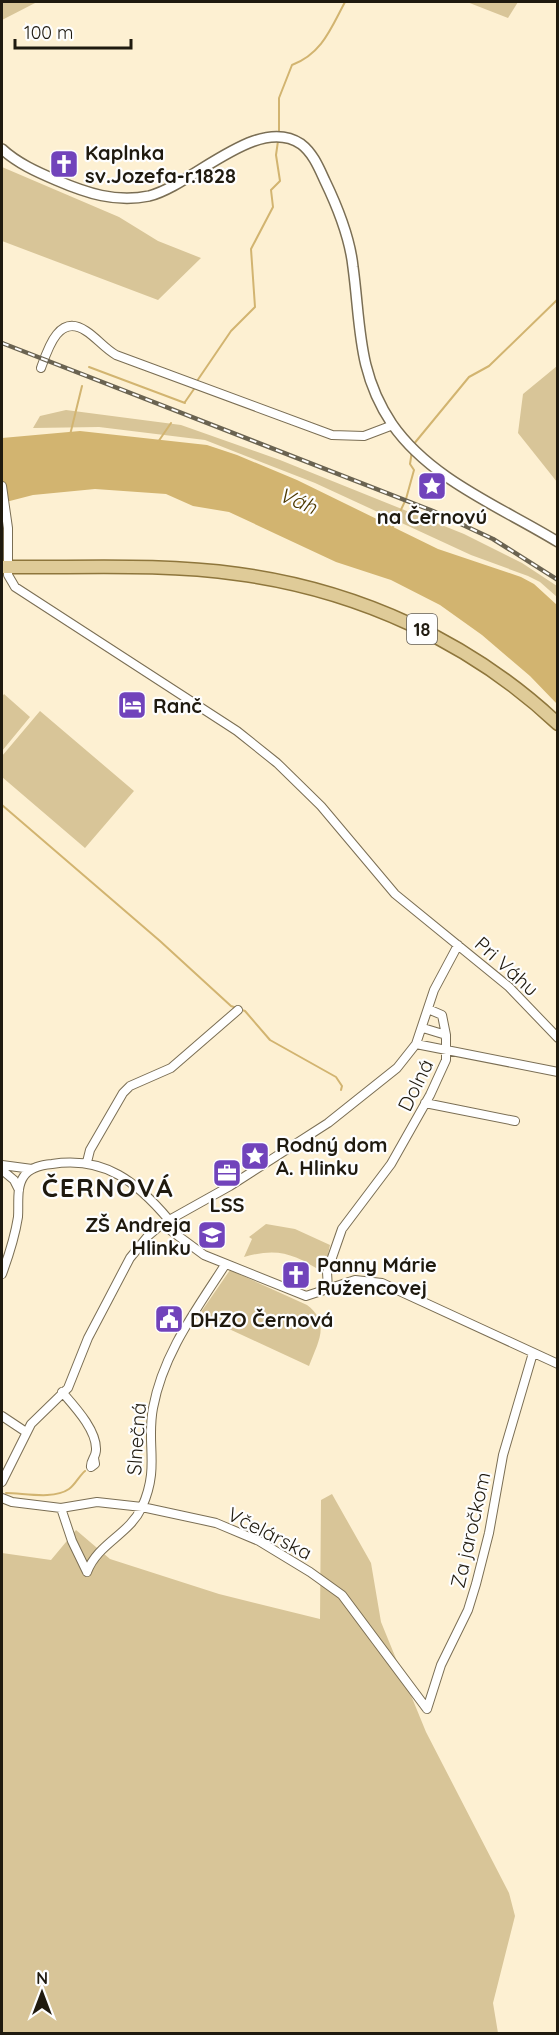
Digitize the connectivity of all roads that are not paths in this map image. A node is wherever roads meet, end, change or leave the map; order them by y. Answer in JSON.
{"nodes":[{"id":1,"x":2,"y":149,"type":"edge"},
{"id":2,"x":41,"y":368,"type":"dead end"},
{"id":3,"x":393,"y":425,"type":"junction"},
{"id":4,"x":2,"y":486,"type":"edge"},
{"id":5,"x":558,"y":542,"type":"edge"},
{"id":6,"x":4,"y":567,"type":"edge"},
{"id":7,"x":558,"y":724,"type":"edge"},
{"id":8,"x":459,"y":945,"type":"junction"},
{"id":9,"x":428,"y":1009,"type":"junction"},
{"id":10,"x":238,"y":1010,"type":"dead end"},
{"id":11,"x":423,"y":1028,"type":"junction"},
{"id":12,"x":446,"y":1035,"type":"junction"},
{"id":13,"x":558,"y":1038,"type":"edge"},
{"id":14,"x":416,"y":1044,"type":"junction"},
{"id":15,"x":447,"y":1051,"type":"junction"},
{"id":16,"x":558,"y":1072,"type":"edge"},
{"id":17,"x":426,"y":1103,"type":"junction"},
{"id":18,"x":515,"y":1121,"type":"dead end"},
{"id":19,"x":87,"y":1162,"type":"junction"},
{"id":20,"x":2,"y":1165,"type":"edge"},
{"id":21,"x":32,"y":1168,"type":"junction"},
{"id":22,"x":2,"y":1170,"type":"edge"},
{"id":23,"x":19,"y":1190,"type":"junction"},
{"id":24,"x":165,"y":1222,"type":"junction"},
{"id":25,"x":225,"y":1265,"type":"junction"},
{"id":26,"x":2,"y":1274,"type":"edge"},
{"id":27,"x":328,"y":1290,"type":"junction"},
{"id":28,"x":533,"y":1353,"type":"junction"},
{"id":29,"x":558,"y":1364,"type":"edge"},
{"id":30,"x":65,"y":1390,"type":"junction"},
{"id":31,"x":2,"y":1416,"type":"edge"},
{"id":32,"x":26,"y":1432,"type":"junction"},
{"id":33,"x":94,"y":1458,"type":"dead end"},
{"id":34,"x":2,"y":1482,"type":"edge"},
{"id":35,"x":2,"y":1498,"type":"edge"},
{"id":36,"x":142,"y":1507,"type":"junction"},
{"id":37,"x":61,"y":1508,"type":"junction"},
{"id":38,"x":427,"y":1709,"type":"joint"}],
"edges":[{"from":1,"to":3,"type":"street"},
{"from":2,"to":3,"type":"street"},
{"from":3,"to":5,"type":"street"},
{"from":4,"to":6,"type":"street"},
{"from":6,"to":7,"type":"main road","number":"18"},
{"from":6,"to":8,"type":"street","name":"Pri Váhu"},
{"from":8,"to":9,"type":"street"},
{"from":8,"to":13,"type":"street","name":"Pri Váhu"},
{"from":9,"to":11,"type":"street"},
{"from":9,"to":12,"type":"street"},
{"from":10,"to":19,"type":"street"},
{"from":11,"to":12,"type":"street"},
{"from":11,"to":14,"type":"street"},
{"from":12,"to":15,"type":"street"},
{"from":14,"to":15,"type":"street"},
{"from":14,"to":24,"type":"street"},
{"from":15,"to":16,"type":"street"},
{"from":15,"to":17,"type":"street","name":"Dolná"},
{"from":17,"to":18,"type":"street"},
{"from":17,"to":27,"type":"street","name":"Dolná"},
{"from":19,"to":21,"type":"street"},
{"from":19,"to":24,"type":"street"},
{"from":20,"to":21,"type":"street"},
{"from":21,"to":23,"type":"street"},
{"from":22,"to":23,"type":"street"},
{"from":23,"to":26,"type":"street"},
{"from":24,"to":25,"type":"street"},
{"from":24,"to":30,"type":"street"},
{"from":25,"to":27,"type":"street"},
{"from":25,"to":36,"type":"street","name":"Slnečná"},
{"from":27,"to":28,"type":"street"},
{"from":28,"to":29,"type":"street"},
{"from":28,"to":38,"type":"street","name":"Za jaročkom"},
{"from":30,"to":32,"type":"street"},
{"from":30,"to":33,"type":"street"},
{"from":31,"to":32,"type":"street"},
{"from":32,"to":34,"type":"street"},
{"from":35,"to":37,"type":"street","name":"Včelárska"},
{"from":36,"to":37,"type":"street","name":"Včelárska"},
{"from":36,"to":37,"type":"street","name":"Slnečná"},
{"from":36,"to":38,"type":"street","name":"Včelárska"}]}
